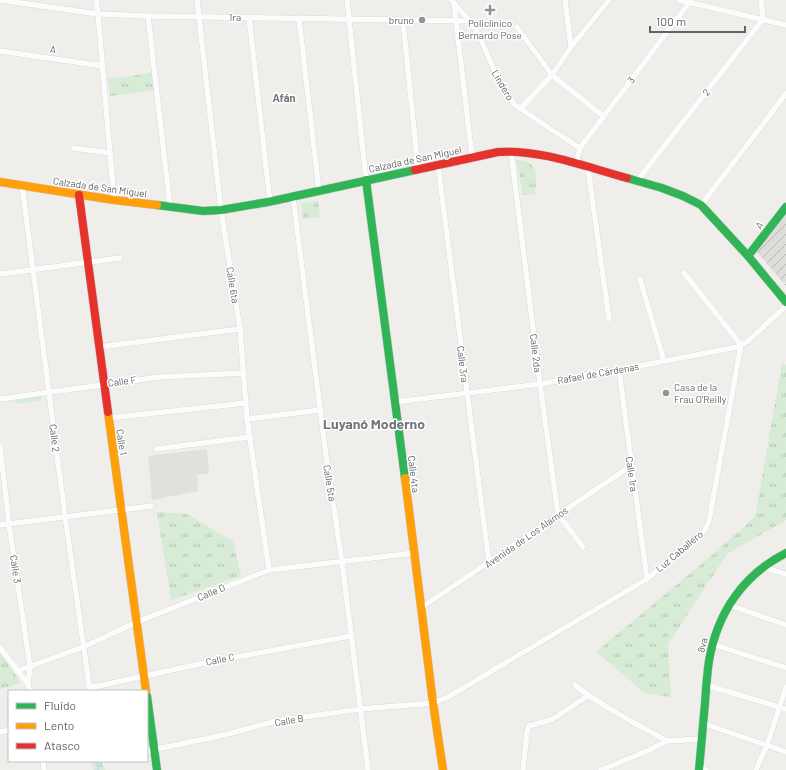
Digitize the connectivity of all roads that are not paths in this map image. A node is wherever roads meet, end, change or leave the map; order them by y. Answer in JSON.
{"nodes":[{"id":1,"x":0,"y":0,"type":"edge"},
{"id":2,"x":96,"y":0,"type":"edge"},
{"id":3,"x":197,"y":0,"type":"edge"},
{"id":4,"x":347,"y":0,"type":"edge"},
{"id":5,"x":565,"y":0,"type":"edge"},
{"id":6,"x":610,"y":0,"type":"edge"},
{"id":7,"x":679,"y":0,"type":"edge"},
{"id":8,"x":761,"y":0,"type":"edge"},
{"id":9,"x":691,"y":1,"type":"edge"},
{"id":10,"x":452,"y":2,"type":"edge"},
{"id":11,"x":98,"y":14,"type":"junction"},
{"id":12,"x":148,"y":16,"type":"junction"},
{"id":13,"x":199,"y":16,"type":"junction"},
{"id":14,"x":249,"y":17,"type":"junction"},
{"id":15,"x":299,"y":18,"type":"junction"},
{"id":16,"x":349,"y":19,"type":"junction"},
{"id":17,"x":763,"y":19,"type":"junction"},
{"id":18,"x":403,"y":21,"type":"junction"},
{"id":19,"x":455,"y":21,"type":"junction"},
{"id":20,"x":470,"y":21,"type":"junction"},
{"id":21,"x":786,"y":25,"type":"edge"},
{"id":22,"x":517,"y":27,"type":"dead end"},
{"id":23,"x":571,"y":47,"type":"junction"},
{"id":24,"x":0,"y":51,"type":"edge"},
{"id":25,"x":103,"y":66,"type":"junction"},
{"id":26,"x":552,"y":75,"type":"junction"},
{"id":27,"x":786,"y":94,"type":"edge"},
{"id":28,"x":520,"y":109,"type":"junction"},
{"id":29,"x":603,"y":116,"type":"junction"},
{"id":30,"x":74,"y":148,"type":"dead end"},
{"id":31,"x":580,"y":148,"type":"junction"},
{"id":32,"x":511,"y":151,"type":"junction"},
{"id":33,"x":110,"y":154,"type":"junction"},
{"id":34,"x":472,"y":157,"type":"junction"},
{"id":35,"x":576,"y":164,"type":"junction"},
{"id":36,"x":438,"y":165,"type":"junction"},
{"id":37,"x":588,"y":168,"type":"junction"},
{"id":38,"x":418,"y":169,"type":"junction"},
{"id":39,"x":366,"y":180,"type":"junction"},
{"id":40,"x":637,"y":181,"type":"junction"},
{"id":41,"x":0,"y":182,"type":"edge"},
{"id":42,"x":22,"y":185,"type":"junction"},
{"id":43,"x":319,"y":191,"type":"junction"},
{"id":44,"x":79,"y":194,"type":"junction"},
{"id":45,"x":294,"y":197,"type":"junction"},
{"id":46,"x":114,"y":200,"type":"junction"},
{"id":47,"x":270,"y":202,"type":"junction"},
{"id":48,"x":701,"y":205,"type":"junction"},
{"id":49,"x":170,"y":206,"type":"junction"},
{"id":50,"x":786,"y":207,"type":"edge"},
{"id":51,"x":221,"y":210,"type":"junction"},
{"id":52,"x":748,"y":256,"type":"junction"},
{"id":53,"x":120,"y":258,"type":"dead end"},
{"id":54,"x":88,"y":262,"type":"junction"},
{"id":55,"x":32,"y":269,"type":"junction"},
{"id":56,"x":684,"y":273,"type":"dead end"},
{"id":57,"x":0,"y":274,"type":"edge"},
{"id":58,"x":640,"y":279,"type":"dead end"},
{"id":59,"x":786,"y":302,"type":"edge"},
{"id":60,"x":786,"y":306,"type":"edge"},
{"id":61,"x":609,"y":319,"type":"dead end"},
{"id":62,"x":240,"y":329,"type":"junction"},
{"id":63,"x":741,"y":345,"type":"junction"},
{"id":64,"x":99,"y":347,"type":"junction"},
{"id":65,"x":664,"y":361,"type":"junction"},
{"id":66,"x":619,"y":370,"type":"junction"},
{"id":67,"x":244,"y":373,"type":"junction"},
{"id":68,"x":104,"y":384,"type":"junction"},
{"id":69,"x":540,"y":384,"type":"junction"},
{"id":70,"x":49,"y":391,"type":"junction"},
{"id":71,"x":466,"y":392,"type":"junction"},
{"id":72,"x":0,"y":399,"type":"edge"},
{"id":73,"x":246,"y":402,"type":"junction"},
{"id":74,"x":395,"y":402,"type":"junction"},
{"id":75,"x":320,"y":410,"type":"junction"},
{"id":76,"x":109,"y":418,"type":"junction"},
{"id":77,"x":247,"y":418,"type":"junction"},
{"id":78,"x":250,"y":437,"type":"junction"},
{"id":79,"x":0,"y":446,"type":"edge"},
{"id":80,"x":156,"y":449,"type":"dead end"},
{"id":81,"x":631,"y":466,"type":"junction"},
{"id":82,"x":151,"y":506,"type":"dead end"},
{"id":83,"x":121,"y":510,"type":"junction"},
{"id":84,"x":558,"y":514,"type":"junction"},
{"id":85,"x":65,"y":516,"type":"junction"},
{"id":86,"x":9,"y":524,"type":"junction"},
{"id":87,"x":0,"y":525,"type":"edge"},
{"id":88,"x":583,"y":547,"type":"dead end"},
{"id":89,"x":414,"y":553,"type":"junction"},
{"id":90,"x":786,"y":553,"type":"edge"},
{"id":91,"x":342,"y":562,"type":"junction"},
{"id":92,"x":489,"y":563,"type":"junction"},
{"id":93,"x":763,"y":567,"type":"junction"},
{"id":94,"x":269,"y":570,"type":"junction"},
{"id":95,"x":786,"y":574,"type":"edge"},
{"id":96,"x":647,"y":579,"type":"junction"},
{"id":97,"x":729,"y":605,"type":"junction"},
{"id":98,"x":422,"y":607,"type":"junction"},
{"id":99,"x":137,"y":622,"type":"junction"},
{"id":100,"x":786,"y":625,"type":"edge"},
{"id":101,"x":351,"y":636,"type":"junction"},
{"id":102,"x":712,"y":644,"type":"junction"},
{"id":103,"x":83,"y":647,"type":"junction"},
{"id":104,"x":0,"y":648,"type":"edge"},
{"id":105,"x":30,"y":668,"type":"junction"},
{"id":106,"x":786,"y":668,"type":"edge"},
{"id":107,"x":17,"y":671,"type":"junction"},
{"id":108,"x":144,"y":676,"type":"junction"},
{"id":109,"x":28,"y":684,"type":"junction"},
{"id":110,"x":575,"y":685,"type":"dead end"},
{"id":111,"x":706,"y":685,"type":"junction"},
{"id":112,"x":786,"y":686,"type":"edge"},
{"id":113,"x":30,"y":690,"type":"edge"},
{"id":114,"x":90,"y":690,"type":"edge"},
{"id":115,"x":146,"y":690,"type":"edge"},
{"id":116,"x":589,"y":695,"type":"junction"},
{"id":117,"x":433,"y":703,"type":"junction"},
{"id":118,"x":779,"y":706,"type":"junction"},
{"id":119,"x":361,"y":709,"type":"junction"},
{"id":120,"x":786,"y":709,"type":"edge"},
{"id":121,"x":148,"y":710,"type":"edge"},
{"id":122,"x":702,"y":723,"type":"junction"},
{"id":123,"x":701,"y":739,"type":"junction"},
{"id":124,"x":666,"y":741,"type":"junction"},
{"id":125,"x":767,"y":745,"type":"junction"},
{"id":126,"x":151,"y":750,"type":"edge"},
{"id":127,"x":786,"y":752,"type":"edge"},
{"id":128,"x":702,"y":769,"type":"edge"},
{"id":129,"x":157,"y":770,"type":"edge"},
{"id":130,"x":368,"y":770,"type":"edge"},
{"id":131,"x":444,"y":770,"type":"edge"},
{"id":132,"x":523,"y":770,"type":"edge"},
{"id":133,"x":601,"y":770,"type":"edge"},
{"id":134,"x":756,"y":770,"type":"edge"}],
"edges":[{"from":1,"to":11,"type":"street","name":"1ra"},
{"from":2,"to":11,"type":"street"},
{"from":3,"to":13,"type":"street","name":"Calle 6ta"},
{"from":4,"to":16,"type":"street"},
{"from":5,"to":23,"type":"street"},
{"from":6,"to":23,"type":"street"},
{"from":7,"to":9,"type":"street"},
{"from":8,"to":17,"type":"street"},
{"from":9,"to":17,"type":"street"},
{"from":9,"to":29,"type":"street","name":"3"},
{"from":10,"to":19,"type":"street"},
{"from":10,"to":20,"type":"street","name":"Lindero"},
{"from":11,"to":12,"type":"street","name":"1ra"},
{"from":11,"to":25,"type":"street"},
{"from":12,"to":13,"type":"street","name":"1ra"},
{"from":12,"to":49,"type":"street"},
{"from":13,"to":14,"type":"street","name":"1ra"},
{"from":13,"to":51,"type":"street","name":"Calle 6ta"},
{"from":14,"to":15,"type":"street","name":"1ra"},
{"from":14,"to":47,"type":"street"},
{"from":15,"to":16,"type":"street","name":"1ra"},
{"from":15,"to":43,"type":"street"},
{"from":16,"to":18,"type":"street","name":"1ra"},
{"from":16,"to":39,"type":"street"},
{"from":17,"to":21,"type":"street"},
{"from":17,"to":40,"type":"street","name":"2"},
{"from":18,"to":19,"type":"street","name":"1ra"},
{"from":18,"to":38,"type":"street"},
{"from":19,"to":20,"type":"street","name":"1ra"},
{"from":19,"to":34,"type":"street"},
{"from":20,"to":28,"type":"street","name":"Lindero"},
{"from":22,"to":26,"type":"street"},
{"from":23,"to":26,"type":"street"},
{"from":24,"to":25,"type":"street","name":"A"},
{"from":25,"to":33,"type":"street"},
{"from":26,"to":28,"type":"street"},
{"from":26,"to":29,"type":"street"},
{"from":27,"to":48,"type":"street"},
{"from":28,"to":31,"type":"street","name":"Lindero"},
{"from":29,"to":31,"type":"street","name":"3"},
{"from":30,"to":33,"type":"street"},
{"from":31,"to":35,"type":"street","name":"3"},
{"from":32,"to":34,"type":"main road","name":"Calzada de San Miguel"},
{"from":32,"to":35,"type":"main road","name":"Calzada de San Miguel"},
{"from":32,"to":69,"type":"street","name":"Calle 2da"},
{"from":33,"to":46,"type":"street"},
{"from":34,"to":36,"type":"main road","name":"Calzada de San Miguel"},
{"from":35,"to":37,"type":"main road","name":"Calzada de San Miguel"},
{"from":36,"to":38,"type":"main road","name":"Calzada de San Miguel"},
{"from":36,"to":71,"type":"street","name":"Calle 3ra"},
{"from":37,"to":40,"type":"main road","name":"Calzada de San Miguel"},
{"from":37,"to":61,"type":"street"},
{"from":38,"to":39,"type":"main road","name":"Calzada de San Miguel"},
{"from":39,"to":43,"type":"main road","name":"Calzada de San Miguel"},
{"from":39,"to":74,"type":"main road","name":"Calle 4ta"},
{"from":40,"to":48,"type":"main road","name":"Calzada de San Miguel"},
{"from":41,"to":42,"type":"main road","name":"Calzada de San Miguel"},
{"from":42,"to":44,"type":"main road","name":"Calzada de San Miguel"},
{"from":42,"to":55,"type":"street","name":"Calle 2"},
{"from":43,"to":45,"type":"main road","name":"Calzada de San Miguel"},
{"from":44,"to":46,"type":"main road","name":"Calzada de San Miguel"},
{"from":44,"to":54,"type":"main road","name":"Calle 1"},
{"from":45,"to":47,"type":"main road","name":"Calzada de San Miguel"},
{"from":45,"to":75,"type":"street","name":"Calle 5ta"},
{"from":46,"to":49,"type":"main road","name":"Calzada de San Miguel"},
{"from":47,"to":51,"type":"main road","name":"Calzada de San Miguel"},
{"from":48,"to":52,"type":"main road","name":"Calzada de San Miguel"},
{"from":49,"to":51,"type":"main road","name":"Calzada de San Miguel"},
{"from":50,"to":52,"type":"main road","name":"A"},
{"from":51,"to":62,"type":"street","name":"Calle 6ta"},
{"from":52,"to":59,"type":"main road","name":"Calzada de San Miguel"},
{"from":53,"to":54,"type":"street"},
{"from":54,"to":55,"type":"street"},
{"from":54,"to":64,"type":"main road","name":"Calle 1"},
{"from":55,"to":57,"type":"street"},
{"from":55,"to":70,"type":"street","name":"Calle 2"},
{"from":56,"to":63,"type":"street"},
{"from":58,"to":65,"type":"street"},
{"from":60,"to":63,"type":"street","name":"Rafael de Cárdenas"},
{"from":62,"to":64,"type":"street"},
{"from":62,"to":67,"type":"street","name":"Calle 6ta"},
{"from":63,"to":65,"type":"street","name":"Rafael de Cárdenas"},
{"from":63,"to":96,"type":"street","name":"Luz Caballero"},
{"from":64,"to":68,"type":"main road","name":"Calle 1"},
{"from":65,"to":66,"type":"street","name":"Rafael de Cárdenas"},
{"from":66,"to":69,"type":"street","name":"Rafael de Cárdenas"},
{"from":66,"to":81,"type":"street","name":"Calle 1ra"},
{"from":67,"to":68,"type":"street","name":"Calle F"},
{"from":67,"to":73,"type":"street","name":"Calle 6ta"},
{"from":68,"to":70,"type":"street","name":"Calle F"},
{"from":68,"to":76,"type":"main road","name":"Calle 1"},
{"from":69,"to":71,"type":"street","name":"Rafael de Cárdenas"},
{"from":69,"to":84,"type":"street","name":"Calle 2da"},
{"from":70,"to":72,"type":"street","name":"Calle F"},
{"from":70,"to":85,"type":"street","name":"Calle 2"},
{"from":71,"to":74,"type":"street","name":"Rafael de Cárdenas"},
{"from":71,"to":92,"type":"street","name":"Calle 3ra"},
{"from":73,"to":76,"type":"street"},
{"from":73,"to":77,"type":"street","name":"Calle 6ta"},
{"from":74,"to":89,"type":"main road","name":"Calle 4ta"},
{"from":75,"to":77,"type":"street"},
{"from":75,"to":91,"type":"street","name":"Calle 5ta"},
{"from":76,"to":83,"type":"main road","name":"Calle 1"},
{"from":77,"to":78,"type":"street","name":"Calle 6ta"},
{"from":78,"to":80,"type":"street"},
{"from":78,"to":94,"type":"street","name":"Calle 6ta"},
{"from":79,"to":86,"type":"street","name":"Calle 3"},
{"from":81,"to":84,"type":"street","name":"Avenida de Los Alamos"},
{"from":81,"to":96,"type":"street","name":"Calle 1ra"},
{"from":82,"to":83,"type":"street"},
{"from":83,"to":85,"type":"street"},
{"from":83,"to":99,"type":"main road","name":"Calle 1"},
{"from":84,"to":88,"type":"street","name":"Calle 2da"},
{"from":84,"to":92,"type":"street","name":"Avenida de Los Alamos"},
{"from":85,"to":86,"type":"street"},
{"from":85,"to":103,"type":"street","name":"Calle 2"},
{"from":86,"to":87,"type":"street"},
{"from":86,"to":105,"type":"street","name":"Calle 3"},
{"from":89,"to":91,"type":"street","name":"Calle D"},
{"from":89,"to":98,"type":"main road","name":"Calle 4ta"},
{"from":90,"to":93,"type":"main road","name":"8va"},
{"from":91,"to":94,"type":"street","name":"Calle D"},
{"from":91,"to":101,"type":"street","name":"Calle 5ta"},
{"from":92,"to":98,"type":"street","name":"Avenida de Los Alamos"},
{"from":93,"to":95,"type":"street"},
{"from":93,"to":97,"type":"main road","name":"8va"},
{"from":94,"to":99,"type":"street","name":"Calle D"},
{"from":96,"to":117,"type":"street","name":"Luz Caballero"},
{"from":97,"to":100,"type":"street"},
{"from":97,"to":102,"type":"main road","name":"8va"},
{"from":98,"to":117,"type":"main road","name":"Calle 4ta"},
{"from":99,"to":103,"type":"street","name":"Calle D"},
{"from":99,"to":108,"type":"main road","name":"Calle 1"},
{"from":101,"to":108,"type":"street","name":"Calle C"},
{"from":101,"to":119,"type":"street","name":"Calle 5ta"},
{"from":102,"to":106,"type":"street"},
{"from":102,"to":111,"type":"main road","name":"8va"},
{"from":103,"to":105,"type":"street","name":"Calle D"},
{"from":103,"to":114,"type":"street","name":"Calle 2"},
{"from":104,"to":107,"type":"street"},
{"from":105,"to":107,"type":"street","name":"Calle D"},
{"from":105,"to":109,"type":"street","name":"Calle 3"},
{"from":107,"to":109,"type":"street"},
{"from":108,"to":114,"type":"street","name":"Calle C"},
{"from":108,"to":115,"type":"main road","name":"Calle 1"},
{"from":109,"to":113,"type":"street","name":"Calle 3"},
{"from":110,"to":116,"type":"street"},
{"from":111,"to":118,"type":"street"},
{"from":111,"to":122,"type":"main road","name":"8va"},
{"from":112,"to":118,"type":"street"},
{"from":116,"to":124,"type":"street"},
{"from":116,"to":132,"type":"street"},
{"from":117,"to":119,"type":"street","name":"Calle B"},
{"from":117,"to":131,"type":"main road","name":"Calle 4ta"},
{"from":118,"to":120,"type":"street"},
{"from":118,"to":125,"type":"street"},
{"from":119,"to":126,"type":"street","name":"Calle B"},
{"from":119,"to":130,"type":"street","name":"Calle 5ta"},
{"from":121,"to":126,"type":"main road"},
{"from":122,"to":123,"type":"main road","name":"8va"},
{"from":122,"to":125,"type":"street"},
{"from":123,"to":124,"type":"street"},
{"from":123,"to":128,"type":"main road","name":"8va"},
{"from":124,"to":133,"type":"street"},
{"from":125,"to":127,"type":"street"},
{"from":125,"to":134,"type":"street"},
{"from":126,"to":129,"type":"main road"}]}
